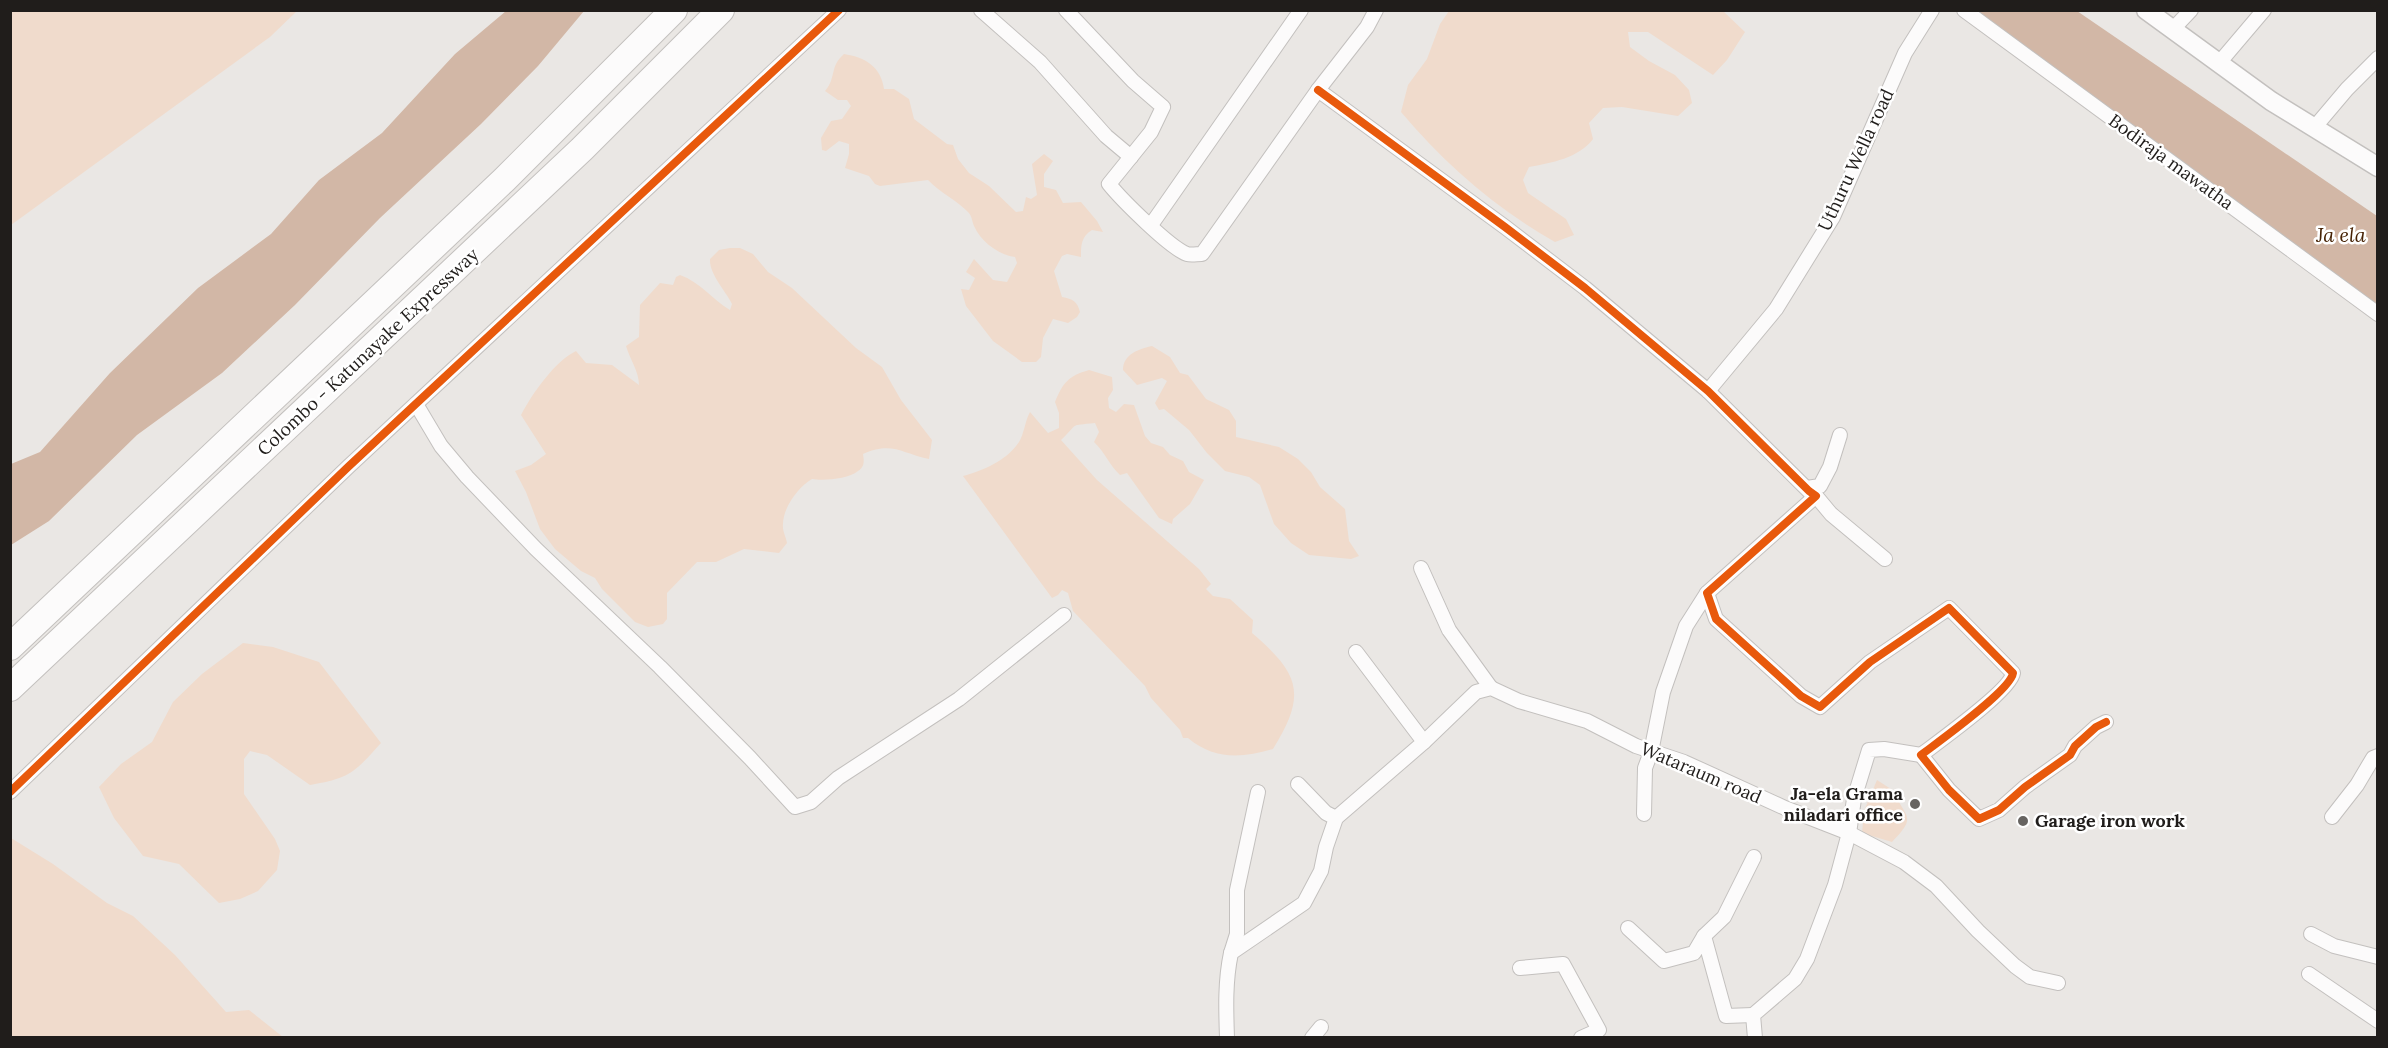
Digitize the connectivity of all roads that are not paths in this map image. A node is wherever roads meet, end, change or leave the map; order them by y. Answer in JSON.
{"nodes":[{"id":1,"x":674,"y":10,"type":"edge"},
{"id":2,"x":721,"y":10,"type":"edge"},
{"id":3,"x":839,"y":10,"type":"edge"},
{"id":4,"x":981,"y":10,"type":"edge"},
{"id":5,"x":1065,"y":10,"type":"edge"},
{"id":6,"x":1301,"y":10,"type":"edge"},
{"id":7,"x":1376,"y":10,"type":"edge"},
{"id":8,"x":1932,"y":10,"type":"edge"},
{"id":9,"x":1964,"y":10,"type":"edge"},
{"id":10,"x":2146,"y":10,"type":"edge"},
{"id":11,"x":2192,"y":10,"type":"edge"},
{"id":12,"x":2264,"y":10,"type":"edge"},
{"id":13,"x":2173,"y":29,"type":"junction"},
{"id":14,"x":2378,"y":58,"type":"edge"},
{"id":15,"x":2219,"y":63,"type":"junction"},
{"id":16,"x":1318,"y":90,"type":"junction"},
{"id":17,"x":2314,"y":128,"type":"junction"},
{"id":18,"x":1131,"y":157,"type":"junction"},
{"id":19,"x":2378,"y":167,"type":"edge"},
{"id":20,"x":1151,"y":225,"type":"junction"},
{"id":21,"x":2378,"y":314,"type":"edge"},
{"id":22,"x":1708,"y":391,"type":"junction"},
{"id":23,"x":416,"y":404,"type":"junction"},
{"id":24,"x":1840,"y":435,"type":"dead end"},
{"id":25,"x":1811,"y":492,"type":"junction"},
{"id":26,"x":1885,"y":559,"type":"dead end"},
{"id":27,"x":1421,"y":568,"type":"dead end"},
{"id":28,"x":1707,"y":593,"type":"junction"},
{"id":29,"x":1064,"y":615,"type":"dead end"},
{"id":30,"x":10,"y":647,"type":"edge"},
{"id":31,"x":1356,"y":652,"type":"dead end"},
{"id":32,"x":10,"y":688,"type":"edge"},
{"id":33,"x":1491,"y":688,"type":"junction"},
{"id":34,"x":2106,"y":722,"type":"dead end"},
{"id":35,"x":1424,"y":742,"type":"junction"},
{"id":36,"x":1651,"y":752,"type":"junction"},
{"id":37,"x":1921,"y":755,"type":"junction"},
{"id":38,"x":2378,"y":756,"type":"edge"},
{"id":39,"x":1298,"y":784,"type":"dead end"},
{"id":40,"x":10,"y":792,"type":"edge"},
{"id":41,"x":1258,"y":792,"type":"dead end"},
{"id":42,"x":1644,"y":814,"type":"dead end"},
{"id":43,"x":1336,"y":818,"type":"junction"},
{"id":44,"x":2332,"y":818,"type":"dead end"},
{"id":45,"x":1849,"y":833,"type":"junction"},
{"id":46,"x":1754,"y":857,"type":"dead end"},
{"id":47,"x":1628,"y":928,"type":"dead end"},
{"id":48,"x":2311,"y":934,"type":"dead end"},
{"id":49,"x":1704,"y":936,"type":"junction"},
{"id":50,"x":1231,"y":953,"type":"junction"},
{"id":51,"x":2378,"y":957,"type":"edge"},
{"id":52,"x":1520,"y":968,"type":"dead end"},
{"id":53,"x":2309,"y":974,"type":"dead end"},
{"id":54,"x":2058,"y":982,"type":"dead end"},
{"id":55,"x":1753,"y":1015,"type":"junction"},
{"id":56,"x":2378,"y":1021,"type":"edge"},
{"id":57,"x":1227,"y":1038,"type":"edge"},
{"id":58,"x":1581,"y":1038,"type":"edge"},
{"id":59,"x":1755,"y":1038,"type":"edge"}],
"edges":[{"from":1,"to":30,"type":"highway","name":"Colombo - Katunayake Expressway"},
{"from":2,"to":32,"type":"highway","name":"Colombo - Katunayake Expressway"},
{"from":3,"to":23,"type":"street"},
{"from":4,"to":18,"type":"street"},
{"from":5,"to":18,"type":"street"},
{"from":6,"to":20,"type":"street"},
{"from":7,"to":16,"type":"street"},
{"from":8,"to":22,"type":"street","name":"Uthuru Wella road"},
{"from":9,"to":21,"type":"street","name":"Bodiraja mawatha"},
{"from":10,"to":13,"type":"street"},
{"from":11,"to":13,"type":"street"},
{"from":12,"to":15,"type":"street"},
{"from":13,"to":15,"type":"street"},
{"from":14,"to":17,"type":"street"},
{"from":15,"to":17,"type":"street"},
{"from":16,"to":20,"type":"street"},
{"from":16,"to":22,"type":"street"},
{"from":17,"to":19,"type":"street"},
{"from":18,"to":20,"type":"street"},
{"from":22,"to":25,"type":"street"},
{"from":23,"to":29,"type":"street"},
{"from":23,"to":40,"type":"street"},
{"from":24,"to":25,"type":"street"},
{"from":25,"to":26,"type":"street"},
{"from":25,"to":28,"type":"street"},
{"from":27,"to":33,"type":"street"},
{"from":28,"to":36,"type":"street"},
{"from":28,"to":37,"type":"street"},
{"from":31,"to":35,"type":"street"},
{"from":33,"to":35,"type":"street"},
{"from":33,"to":36,"type":"street","name":"Wataraum road"},
{"from":34,"to":37,"type":"street"},
{"from":35,"to":43,"type":"street"},
{"from":36,"to":42,"type":"street"},
{"from":36,"to":45,"type":"street","name":"Wataraum road"},
{"from":37,"to":45,"type":"street"},
{"from":38,"to":44,"type":"street"},
{"from":39,"to":43,"type":"street"},
{"from":41,"to":50,"type":"street"},
{"from":43,"to":50,"type":"street"},
{"from":45,"to":54,"type":"street","name":"Wataraum road"},
{"from":45,"to":55,"type":"street"},
{"from":46,"to":49,"type":"street"},
{"from":47,"to":49,"type":"street"},
{"from":48,"to":51,"type":"street"},
{"from":49,"to":55,"type":"street"},
{"from":50,"to":57,"type":"street"},
{"from":52,"to":58,"type":"street"},
{"from":53,"to":56,"type":"street"},
{"from":55,"to":59,"type":"street"}]}
